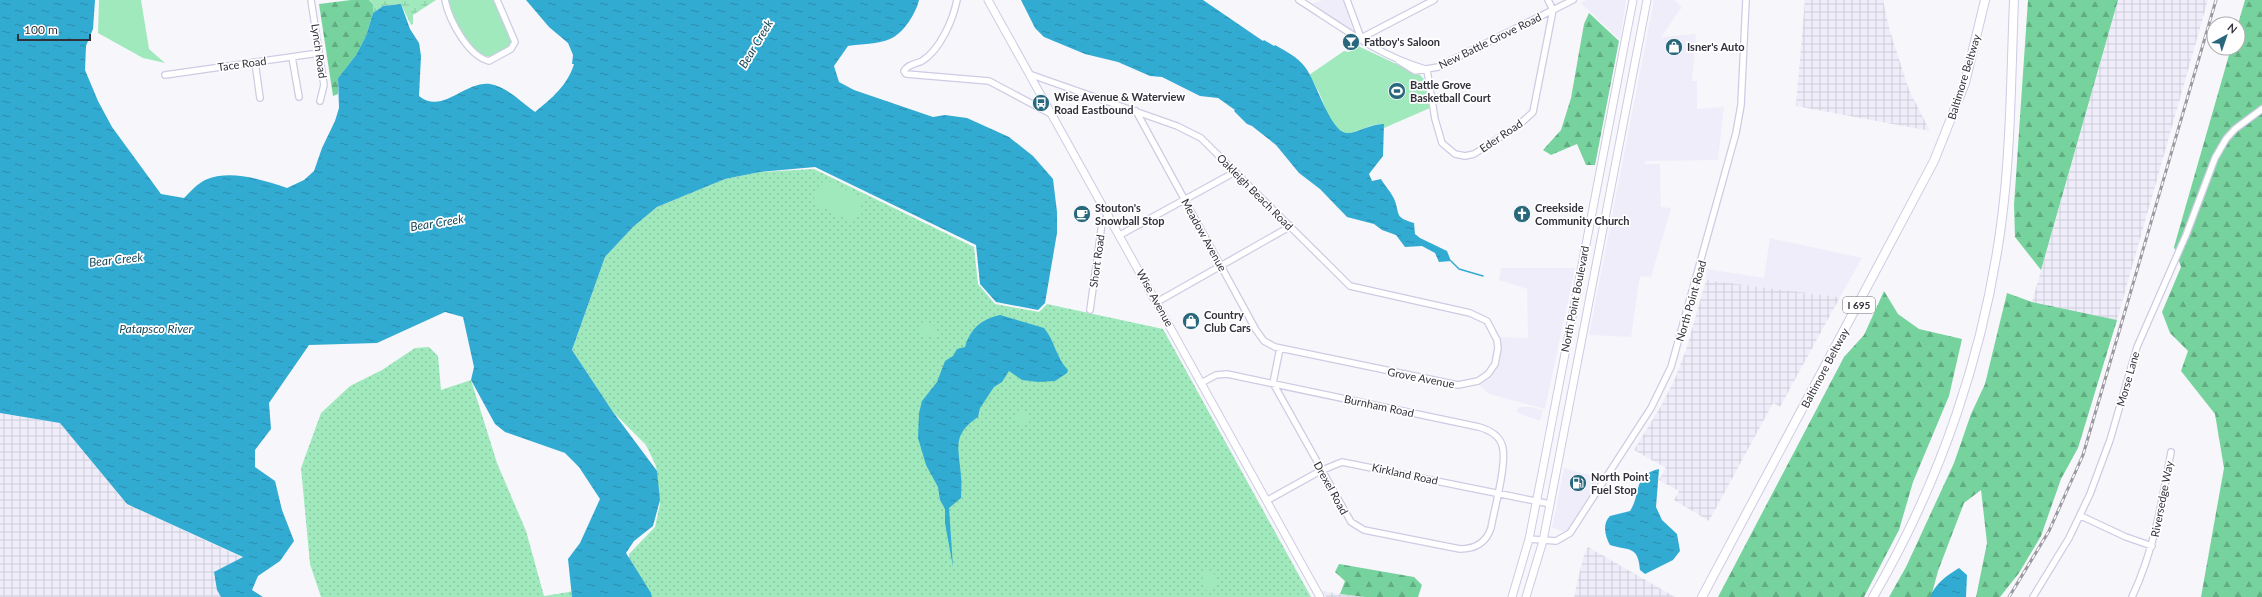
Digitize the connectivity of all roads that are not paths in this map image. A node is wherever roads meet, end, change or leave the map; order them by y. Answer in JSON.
{"nodes":[{"id":1,"x":311,"y":0,"type":"edge"},
{"id":2,"x":445,"y":0,"type":"edge"},
{"id":3,"x":497,"y":0,"type":"edge"},
{"id":4,"x":957,"y":0,"type":"edge"},
{"id":5,"x":988,"y":0,"type":"edge"},
{"id":6,"x":1299,"y":0,"type":"edge"},
{"id":7,"x":1347,"y":0,"type":"edge"},
{"id":8,"x":1434,"y":0,"type":"edge"},
{"id":9,"x":1548,"y":0,"type":"edge"},
{"id":10,"x":1573,"y":0,"type":"edge"},
{"id":11,"x":1632,"y":0,"type":"edge"},
{"id":12,"x":1647,"y":0,"type":"edge"},
{"id":13,"x":1746,"y":0,"type":"edge"},
{"id":14,"x":1985,"y":0,"type":"edge"},
{"id":15,"x":2014,"y":0,"type":"edge"},
{"id":16,"x":1553,"y":10,"type":"junction"},
{"id":17,"x":1361,"y":38,"type":"junction"},
{"id":18,"x":319,"y":53,"type":"junction"},
{"id":19,"x":292,"y":57,"type":"junction"},
{"id":20,"x":255,"y":62,"type":"junction"},
{"id":21,"x":1427,"y":70,"type":"junction"},
{"id":22,"x":1029,"y":74,"type":"junction"},
{"id":23,"x":165,"y":75,"type":"dead end"},
{"id":24,"x":299,"y":96,"type":"dead end"},
{"id":25,"x":260,"y":98,"type":"dead end"},
{"id":26,"x":1614,"y":98,"type":"junction"},
{"id":27,"x":320,"y":101,"type":"dead end"},
{"id":28,"x":1627,"y":101,"type":"junction"},
{"id":29,"x":2262,"y":109,"type":"edge"},
{"id":30,"x":1136,"y":111,"type":"junction"},
{"id":31,"x":1051,"y":114,"type":"junction"},
{"id":32,"x":1235,"y":172,"type":"junction"},
{"id":33,"x":1185,"y":200,"type":"junction"},
{"id":34,"x":1109,"y":215,"type":"junction"},
{"id":35,"x":1291,"y":226,"type":"junction"},
{"id":36,"x":1120,"y":236,"type":"junction"},
{"id":37,"x":1222,"y":266,"type":"junction"},
{"id":38,"x":1157,"y":302,"type":"junction"},
{"id":39,"x":1090,"y":310,"type":"dead end"},
{"id":40,"x":1473,"y":314,"type":"joint"},
{"id":41,"x":1280,"y":348,"type":"junction"},
{"id":42,"x":1201,"y":383,"type":"junction"},
{"id":43,"x":1273,"y":384,"type":"junction"},
{"id":44,"x":2171,"y":452,"type":"dead end"},
{"id":45,"x":1320,"y":471,"type":"junction"},
{"id":46,"x":1497,"y":494,"type":"junction"},
{"id":47,"x":1268,"y":500,"type":"junction"},
{"id":48,"x":1536,"y":502,"type":"junction"},
{"id":49,"x":1550,"y":504,"type":"junction"},
{"id":50,"x":2081,"y":516,"type":"junction"},
{"id":51,"x":1529,"y":539,"type":"junction"},
{"id":52,"x":1543,"y":541,"type":"junction"},
{"id":53,"x":2152,"y":546,"type":"junction"},
{"id":54,"x":1320,"y":597,"type":"edge"},
{"id":55,"x":1512,"y":597,"type":"edge"},
{"id":56,"x":1526,"y":597,"type":"edge"},
{"id":57,"x":1702,"y":597,"type":"edge"},
{"id":58,"x":1874,"y":597,"type":"edge"},
{"id":59,"x":2033,"y":597,"type":"edge"},
{"id":60,"x":2132,"y":597,"type":"edge"}],
"edges":[{"from":1,"to":18,"type":"street","name":"Lynch Road"},
{"from":2,"to":3,"type":"street"},
{"from":4,"to":31,"type":"street"},
{"from":5,"to":22,"type":"main road","name":"Wise Avenue"},
{"from":6,"to":17,"type":"street","name":"New Battle Grove Road"},
{"from":7,"to":17,"type":"street"},
{"from":8,"to":17,"type":"street"},
{"from":9,"to":16,"type":"street"},
{"from":10,"to":16,"type":"street","name":"New Battle Grove Road"},
{"from":11,"to":26,"type":"main road","name":"North Point Boulevard"},
{"from":12,"to":28,"type":"main road","name":"North Point Boulevard"},
{"from":13,"to":52,"type":"street","name":"North Point Road"},
{"from":14,"to":57,"type":"highway","name":"Baltimore Beltway","number":"I 695"},
{"from":15,"to":58,"type":"highway"},
{"from":16,"to":21,"type":"street","name":"New Battle Grove Road"},
{"from":16,"to":21,"type":"street","name":"Eder Road"},
{"from":17,"to":21,"type":"street","name":"New Battle Grove Road"},
{"from":18,"to":19,"type":"street","name":"Tace Road"},
{"from":18,"to":27,"type":"street","name":"Lynch Road"},
{"from":19,"to":20,"type":"street","name":"Tace Road"},
{"from":19,"to":24,"type":"street"},
{"from":20,"to":23,"type":"street","name":"Tace Road"},
{"from":20,"to":25,"type":"street"},
{"from":22,"to":30,"type":"street","name":"Oakleigh Beach Road"},
{"from":22,"to":31,"type":"main road","name":"Wise Avenue"},
{"from":26,"to":28,"type":"main road"},
{"from":26,"to":48,"type":"main road","name":"North Point Boulevard"},
{"from":28,"to":49,"type":"main road","name":"North Point Boulevard"},
{"from":29,"to":50,"type":"street","name":"Morse Lane"},
{"from":30,"to":32,"type":"street","name":"Oakleigh Beach Road"},
{"from":30,"to":33,"type":"street","name":"Meadow Avenue"},
{"from":31,"to":34,"type":"main road","name":"Wise Avenue"},
{"from":32,"to":33,"type":"street"},
{"from":32,"to":35,"type":"street","name":"Oakleigh Beach Road"},
{"from":33,"to":36,"type":"street"},
{"from":33,"to":37,"type":"street","name":"Meadow Avenue"},
{"from":34,"to":36,"type":"main road","name":"Wise Avenue"},
{"from":34,"to":39,"type":"street","name":"Short Road"},
{"from":35,"to":37,"type":"street"},
{"from":35,"to":40,"type":"street","name":"Oakleigh Beach Road"},
{"from":36,"to":38,"type":"main road","name":"Wise Avenue"},
{"from":37,"to":38,"type":"street"},
{"from":37,"to":41,"type":"street","name":"Meadow Avenue"},
{"from":38,"to":42,"type":"main road","name":"Wise Avenue"},
{"from":40,"to":41,"type":"street","name":"Grove Avenue"},
{"from":41,"to":43,"type":"street"},
{"from":42,"to":43,"type":"street","name":"Burnham Road"},
{"from":42,"to":47,"type":"main road","name":"Wise Avenue"},
{"from":43,"to":45,"type":"street","name":"Drexel Road"},
{"from":43,"to":46,"type":"street","name":"Burnham Road"},
{"from":44,"to":53,"type":"street","name":"Riversedge Way"},
{"from":45,"to":46,"type":"street","name":"Kirkland Road"},
{"from":45,"to":46,"type":"street","name":"Drexel Road"},
{"from":45,"to":47,"type":"street","name":"Kirkland Road"},
{"from":46,"to":48,"type":"street","name":"Kirkland Road"},
{"from":47,"to":54,"type":"main road","name":"Wise Avenue"},
{"from":48,"to":49,"type":"street","name":"Kirkland Road"},
{"from":48,"to":51,"type":"main road","name":"North Point Boulevard"},
{"from":49,"to":52,"type":"main road","name":"North Point Boulevard"},
{"from":50,"to":53,"type":"street","name":"Riversedge Way"},
{"from":50,"to":59,"type":"street","name":"Morse Lane"},
{"from":51,"to":52,"type":"street","name":"North Point Road"},
{"from":51,"to":55,"type":"main road","name":"North Point Boulevard"},
{"from":52,"to":56,"type":"main road","name":"North Point Boulevard"},
{"from":53,"to":60,"type":"street","name":"Riversedge Way"}]}
